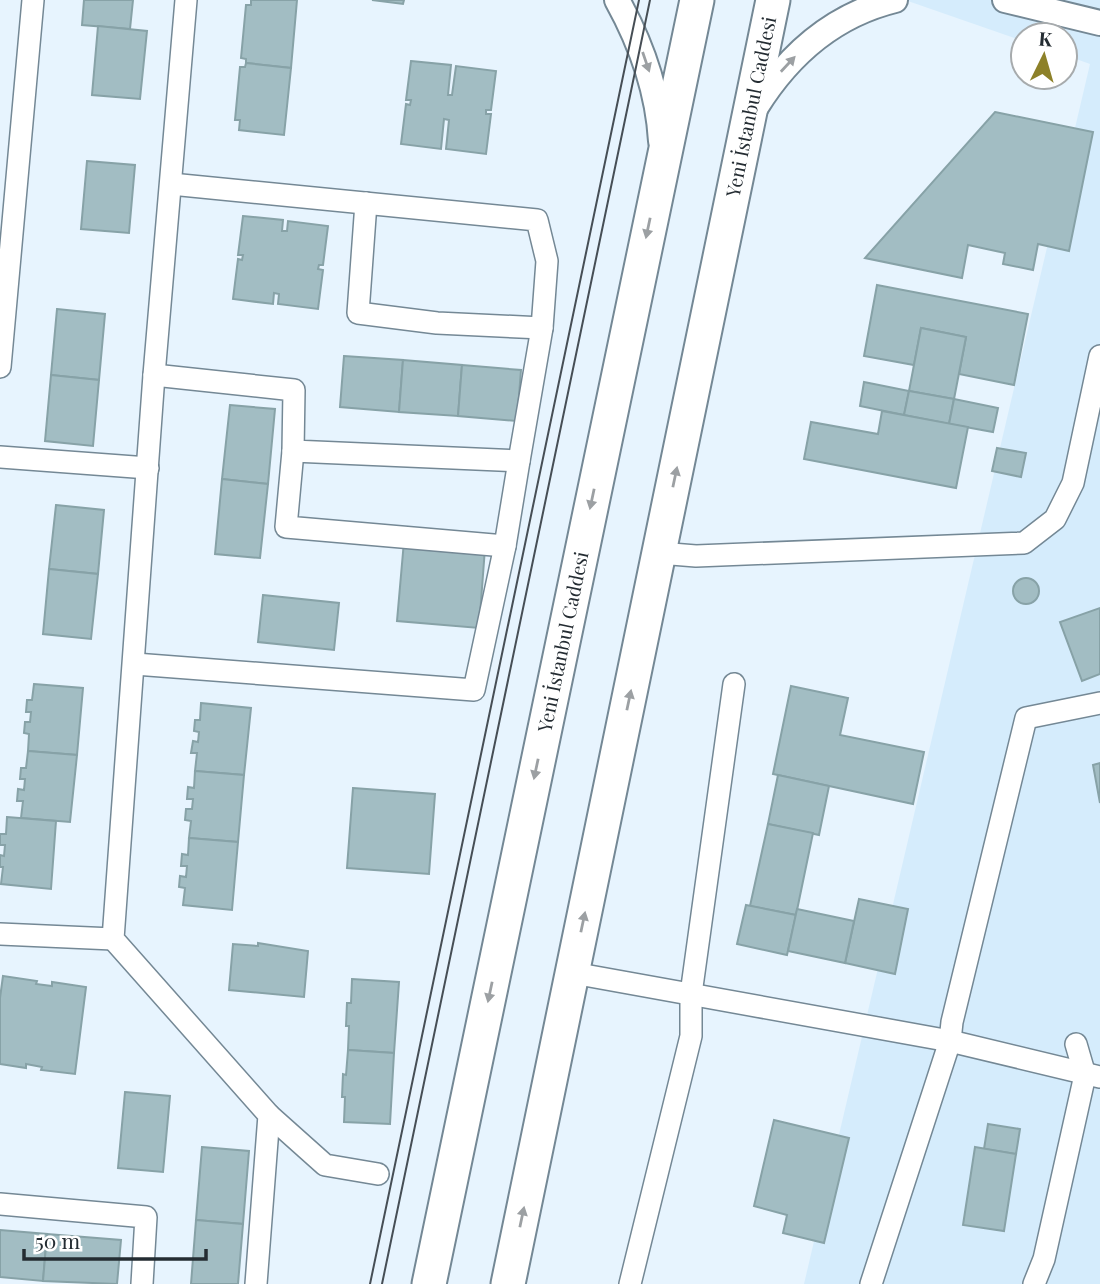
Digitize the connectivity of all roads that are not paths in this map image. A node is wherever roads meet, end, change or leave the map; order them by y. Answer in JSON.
{"nodes":[{"id":1,"x":33,"y":0,"type":"edge"},
{"id":2,"x":186,"y":0,"type":"edge"},
{"id":3,"x":617,"y":0,"type":"edge"},
{"id":4,"x":697,"y":0,"type":"edge"},
{"id":5,"x":774,"y":0,"type":"edge"},
{"id":6,"x":895,"y":0,"type":"edge"},
{"id":7,"x":1004,"y":0,"type":"edge"},
{"id":8,"x":1100,"y":23,"type":"edge"},
{"id":9,"x":748,"y":120,"type":"junction"},
{"id":10,"x":662,"y":161,"type":"junction"},
{"id":11,"x":171,"y":184,"type":"junction"},
{"id":12,"x":366,"y":203,"type":"junction"},
{"id":13,"x":542,"y":328,"type":"junction"},
{"id":14,"x":1100,"y":356,"type":"edge"},
{"id":15,"x":0,"y":368,"type":"edge"},
{"id":16,"x":154,"y":375,"type":"junction"},
{"id":17,"x":293,"y":452,"type":"junction"},
{"id":18,"x":0,"y":457,"type":"edge"},
{"id":19,"x":519,"y":461,"type":"junction"},
{"id":20,"x":148,"y":468,"type":"junction"},
{"id":21,"x":505,"y":546,"type":"junction"},
{"id":22,"x":659,"y":553,"type":"junction"},
{"id":23,"x":135,"y":664,"type":"junction"},
{"id":24,"x":734,"y":684,"type":"dead end"},
{"id":25,"x":1100,"y":703,"type":"edge"},
{"id":26,"x":0,"y":934,"type":"edge"},
{"id":27,"x":113,"y":939,"type":"junction"},
{"id":28,"x":573,"y":973,"type":"junction"},
{"id":29,"x":691,"y":993,"type":"junction"},
{"id":30,"x":950,"y":1041,"type":"junction"},
{"id":31,"x":1076,"y":1044,"type":"dead end"},
{"id":32,"x":1092,"y":1077,"type":"edge"},
{"id":33,"x":269,"y":1115,"type":"junction"},
{"id":34,"x":378,"y":1174,"type":"dead end"},
{"id":35,"x":0,"y":1204,"type":"edge"},
{"id":36,"x":142,"y":1284,"type":"edge"},
{"id":37,"x":256,"y":1284,"type":"edge"},
{"id":38,"x":429,"y":1284,"type":"edge"},
{"id":39,"x":508,"y":1284,"type":"edge"},
{"id":40,"x":630,"y":1284,"type":"edge"},
{"id":41,"x":871,"y":1284,"type":"edge"},
{"id":42,"x":1034,"y":1284,"type":"edge"}],
"edges":[{"from":1,"to":15,"type":"street"},
{"from":2,"to":11,"type":"street"},
{"from":3,"to":10,"type":"street","one_way":true},
{"from":4,"to":10,"type":"highway","name":"Yeni İstanbul Caddesi"},
{"from":5,"to":9,"type":"highway","name":"Yeni İstanbul Caddesi"},
{"from":9,"to":6,"type":"street","one_way":true},
{"from":7,"to":8,"type":"street"},
{"from":22,"to":9,"type":"highway","name":"Yeni İstanbul Caddesi","one_way":true},
{"from":10,"to":38,"type":"highway","name":"Yeni İstanbul Caddesi","one_way":true},
{"from":11,"to":12,"type":"street"},
{"from":11,"to":16,"type":"street"},
{"from":12,"to":13,"type":"street"},
{"from":12,"to":13,"type":"street"},
{"from":13,"to":19,"type":"street"},
{"from":14,"to":22,"type":"street"},
{"from":16,"to":17,"type":"street"},
{"from":16,"to":20,"type":"street"},
{"from":17,"to":19,"type":"street"},
{"from":17,"to":21,"type":"street"},
{"from":18,"to":20,"type":"street"},
{"from":19,"to":21,"type":"street"},
{"from":20,"to":23,"type":"street"},
{"from":21,"to":23,"type":"street"},
{"from":28,"to":22,"type":"highway","name":"Yeni İstanbul Caddesi","one_way":true},
{"from":23,"to":27,"type":"street"},
{"from":24,"to":29,"type":"street"},
{"from":25,"to":30,"type":"street"},
{"from":26,"to":27,"type":"street"},
{"from":27,"to":33,"type":"street"},
{"from":28,"to":29,"type":"street"},
{"from":39,"to":28,"type":"highway","name":"Yeni İstanbul Caddesi","one_way":true},
{"from":29,"to":30,"type":"street"},
{"from":29,"to":40,"type":"street"},
{"from":30,"to":32,"type":"street"},
{"from":30,"to":41,"type":"street"},
{"from":31,"to":32,"type":"street"},
{"from":32,"to":42,"type":"street"},
{"from":33,"to":34,"type":"street"},
{"from":33,"to":37,"type":"street"},
{"from":35,"to":36,"type":"street"}]}
